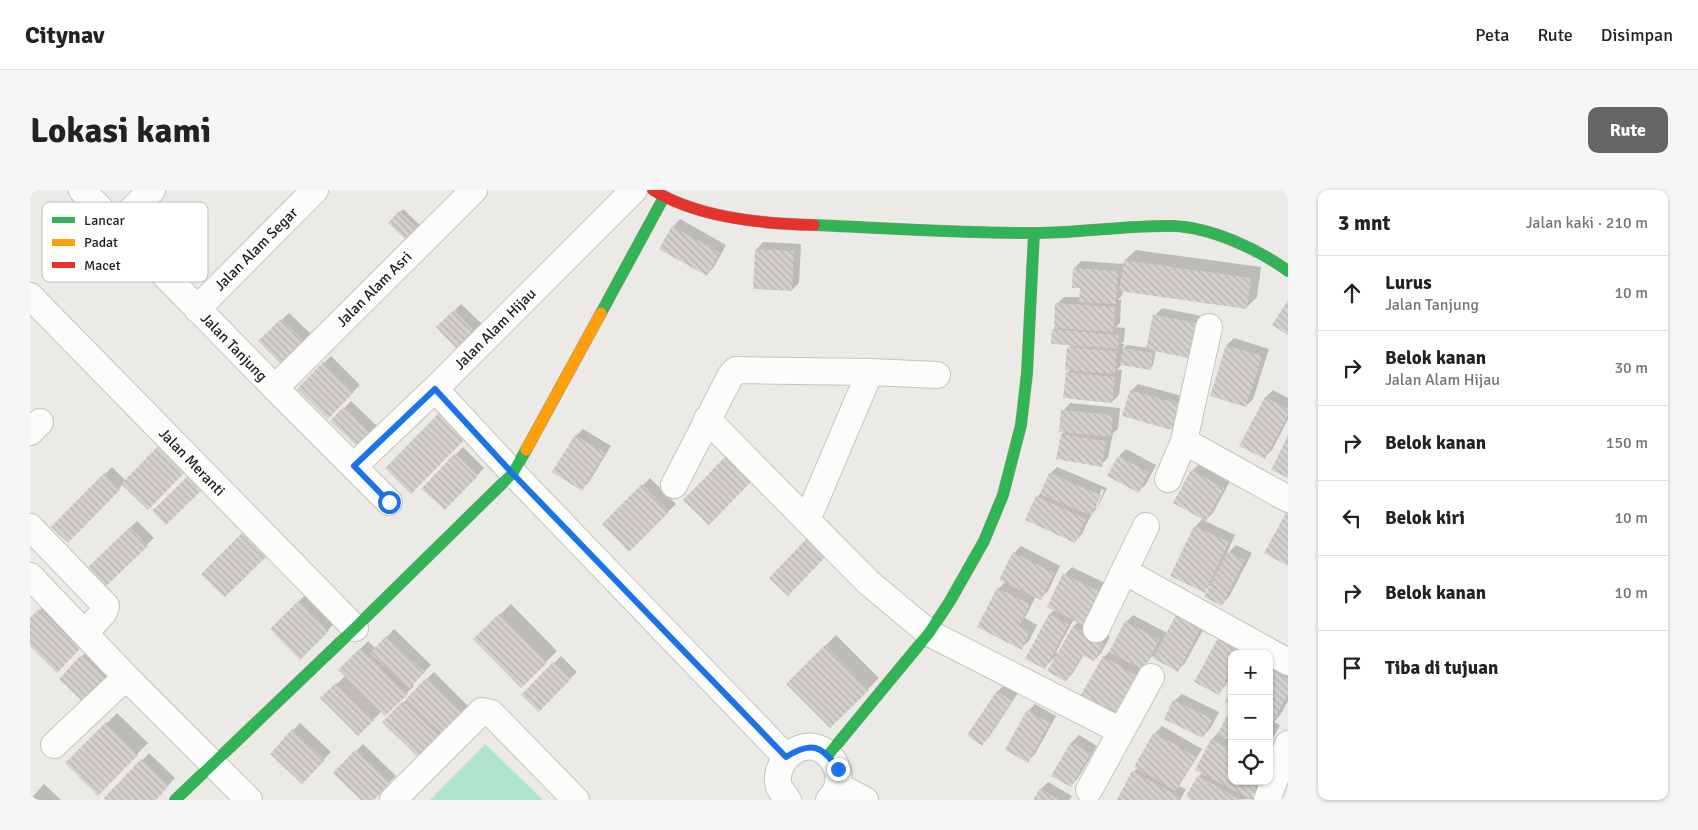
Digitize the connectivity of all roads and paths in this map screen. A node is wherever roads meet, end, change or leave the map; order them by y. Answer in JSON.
{"nodes":[{"id":1,"x":82,"y":190,"type":"edge"},
{"id":2,"x":152,"y":190,"type":"edge"},
{"id":3,"x":315,"y":190,"type":"edge"},
{"id":4,"x":474,"y":190,"type":"edge"},
{"id":5,"x":634,"y":190,"type":"edge"},
{"id":6,"x":653,"y":190,"type":"edge"},
{"id":7,"x":664,"y":197,"type":"junction"},
{"id":8,"x":94,"y":202,"type":"edge"},
{"id":9,"x":140,"y":202,"type":"edge"},
{"id":10,"x":1034,"y":233,"type":"junction"},
{"id":11,"x":1288,"y":271,"type":"edge"},
{"id":12,"x":171,"y":282,"type":"edge"},
{"id":13,"x":30,"y":296,"type":"edge"},
{"id":14,"x":197,"y":309,"type":"junction"},
{"id":15,"x":1208,"y":327,"type":"dead end"},
{"id":16,"x":870,"y":372,"type":"junction"},
{"id":17,"x":937,"y":375,"type":"dead end"},
{"id":18,"x":275,"y":388,"type":"junction"},
{"id":19,"x":435,"y":389,"type":"junction"},
{"id":20,"x":707,"y":419,"type":"junction"},
{"id":21,"x":1184,"y":441,"type":"junction"},
{"id":22,"x":354,"y":466,"type":"junction"},
{"id":23,"x":513,"y":474,"type":"junction"},
{"id":24,"x":1168,"y":479,"type":"dead end"},
{"id":25,"x":674,"y":485,"type":"dead end"},
{"id":26,"x":1288,"y":499,"type":"edge"},
{"id":27,"x":389,"y":502,"type":"dead end"},
{"id":28,"x":807,"y":520,"type":"junction"},
{"id":29,"x":1146,"y":526,"type":"dead end"},
{"id":30,"x":30,"y":527,"type":"edge"},
{"id":31,"x":1124,"y":571,"type":"junction"},
{"id":32,"x":33,"y":586,"type":"edge"},
{"id":33,"x":354,"y":628,"type":"junction"},
{"id":34,"x":1096,"y":629,"type":"dead end"},
{"id":35,"x":85,"y":633,"type":"junction"},
{"id":36,"x":929,"y":633,"type":"junction"},
{"id":37,"x":1288,"y":662,"type":"edge"},
{"id":38,"x":126,"y":677,"type":"junction"},
{"id":39,"x":1151,"y":677,"type":"dead end"},
{"id":40,"x":1121,"y":731,"type":"junction"},
{"id":41,"x":1288,"y":744,"type":"edge"},
{"id":42,"x":54,"y":745,"type":"dead end"},
{"id":43,"x":829,"y":754,"type":"junction"},
{"id":44,"x":786,"y":757,"type":"junction"},
{"id":45,"x":213,"y":764,"type":"junction"},
{"id":46,"x":1089,"y":790,"type":"dead end"},
{"id":47,"x":833,"y":793,"type":"edge"},
{"id":48,"x":778,"y":796,"type":"edge"},
{"id":49,"x":175,"y":800,"type":"edge"},
{"id":50,"x":249,"y":800,"type":"edge"},
{"id":51,"x":393,"y":800,"type":"edge"},
{"id":52,"x":576,"y":800,"type":"edge"},
{"id":53,"x":865,"y":800,"type":"edge"},
{"id":54,"x":1266,"y":800,"type":"edge"}],
"edges":[{"from":1,"to":8,"type":"street","name":"Jalan Tanjung"},
{"from":2,"to":9,"type":"street"},
{"from":3,"to":14,"type":"street","name":"Jalan Alam Segar"},
{"from":4,"to":18,"type":"street","name":"Jalan Alam Asri"},
{"from":5,"to":19,"type":"street","name":"Jalan Alam Hijau"},
{"from":6,"to":7,"type":"street"},
{"from":7,"to":10,"type":"street"},
{"from":7,"to":23,"type":"street"},
{"from":10,"to":11,"type":"street"},
{"from":10,"to":36,"type":"street"},
{"from":12,"to":14,"type":"street","name":"Jalan Tanjung"},
{"from":13,"to":33,"type":"street","name":"Jalan Meranti"},
{"from":14,"to":18,"type":"street","name":"Jalan Tanjung"},
{"from":15,"to":21,"type":"street"},
{"from":16,"to":17,"type":"street"},
{"from":16,"to":20,"type":"street"},
{"from":16,"to":28,"type":"street"},
{"from":18,"to":22,"type":"street","name":"Jalan Tanjung"},
{"from":19,"to":22,"type":"street","name":"Jalan Alam Hijau"},
{"from":19,"to":23,"type":"street"},
{"from":20,"to":25,"type":"street"},
{"from":20,"to":28,"type":"street"},
{"from":21,"to":24,"type":"street"},
{"from":21,"to":26,"type":"street"},
{"from":22,"to":27,"type":"street","name":"Jalan Tanjung"},
{"from":23,"to":33,"type":"street"},
{"from":23,"to":44,"type":"street"},
{"from":28,"to":36,"type":"street"},
{"from":29,"to":31,"type":"street"},
{"from":30,"to":35,"type":"street"},
{"from":31,"to":34,"type":"street"},
{"from":31,"to":37,"type":"street"},
{"from":32,"to":35,"type":"street"},
{"from":33,"to":45,"type":"street"},
{"from":35,"to":38,"type":"street"},
{"from":36,"to":40,"type":"street"},
{"from":36,"to":43,"type":"street"},
{"from":38,"to":42,"type":"street"},
{"from":38,"to":45,"type":"street"},
{"from":39,"to":40,"type":"street"},
{"from":40,"to":46,"type":"street"},
{"from":41,"to":54,"type":"street"},
{"from":43,"to":44,"type":"street"},
{"from":43,"to":47,"type":"street"},
{"from":44,"to":48,"type":"street"},
{"from":45,"to":49,"type":"street"},
{"from":45,"to":50,"type":"street"},
{"from":47,"to":53,"type":"street"},
{"from":51,"to":52,"type":"street"}]}
